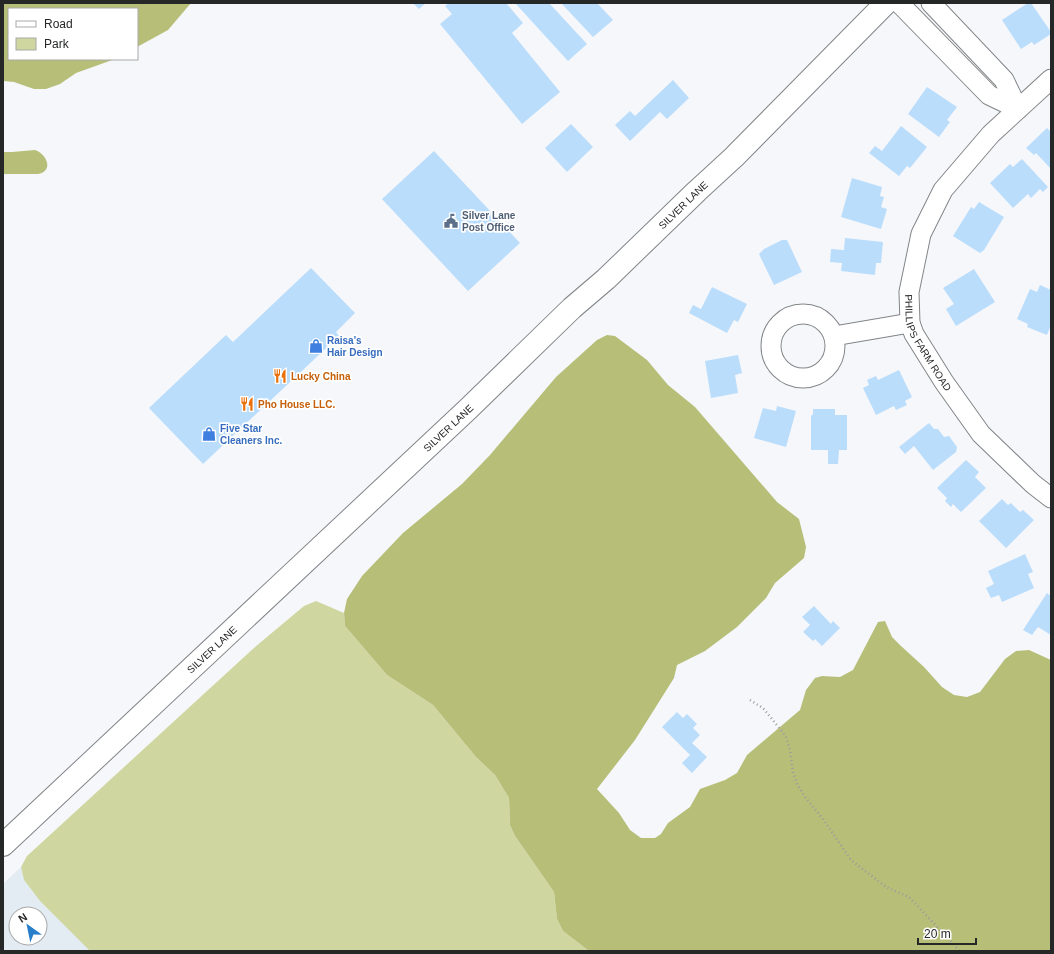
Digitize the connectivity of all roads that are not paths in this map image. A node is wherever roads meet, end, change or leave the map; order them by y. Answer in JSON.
{"nodes":[{"id":1,"x":886,"y":3,"type":"edge"},
{"id":2,"x":899,"y":3,"type":"edge"},
{"id":3,"x":931,"y":3,"type":"edge"},
{"id":4,"x":1051,"y":79,"type":"edge"},
{"id":5,"x":1018,"y":109,"type":"junction"},
{"id":6,"x":910,"y":323,"type":"junction"},
{"id":7,"x":834,"y":336,"type":"dead end"},
{"id":8,"x":1051,"y":498,"type":"edge"},
{"id":9,"x":3,"y":845,"type":"edge"}],
"edges":[{"from":1,"to":9,"type":"main road","name":"SILVER LANE"},
{"from":2,"to":5,"type":"street"},
{"from":3,"to":5,"type":"street"},
{"from":4,"to":5,"type":"street","name":"PHILLIPS FARM ROAD"},
{"from":5,"to":6,"type":"street","name":"PHILLIPS FARM ROAD"},
{"from":6,"to":7,"type":"street"},
{"from":6,"to":8,"type":"street","name":"PHILLIPS FARM ROAD"}]}
